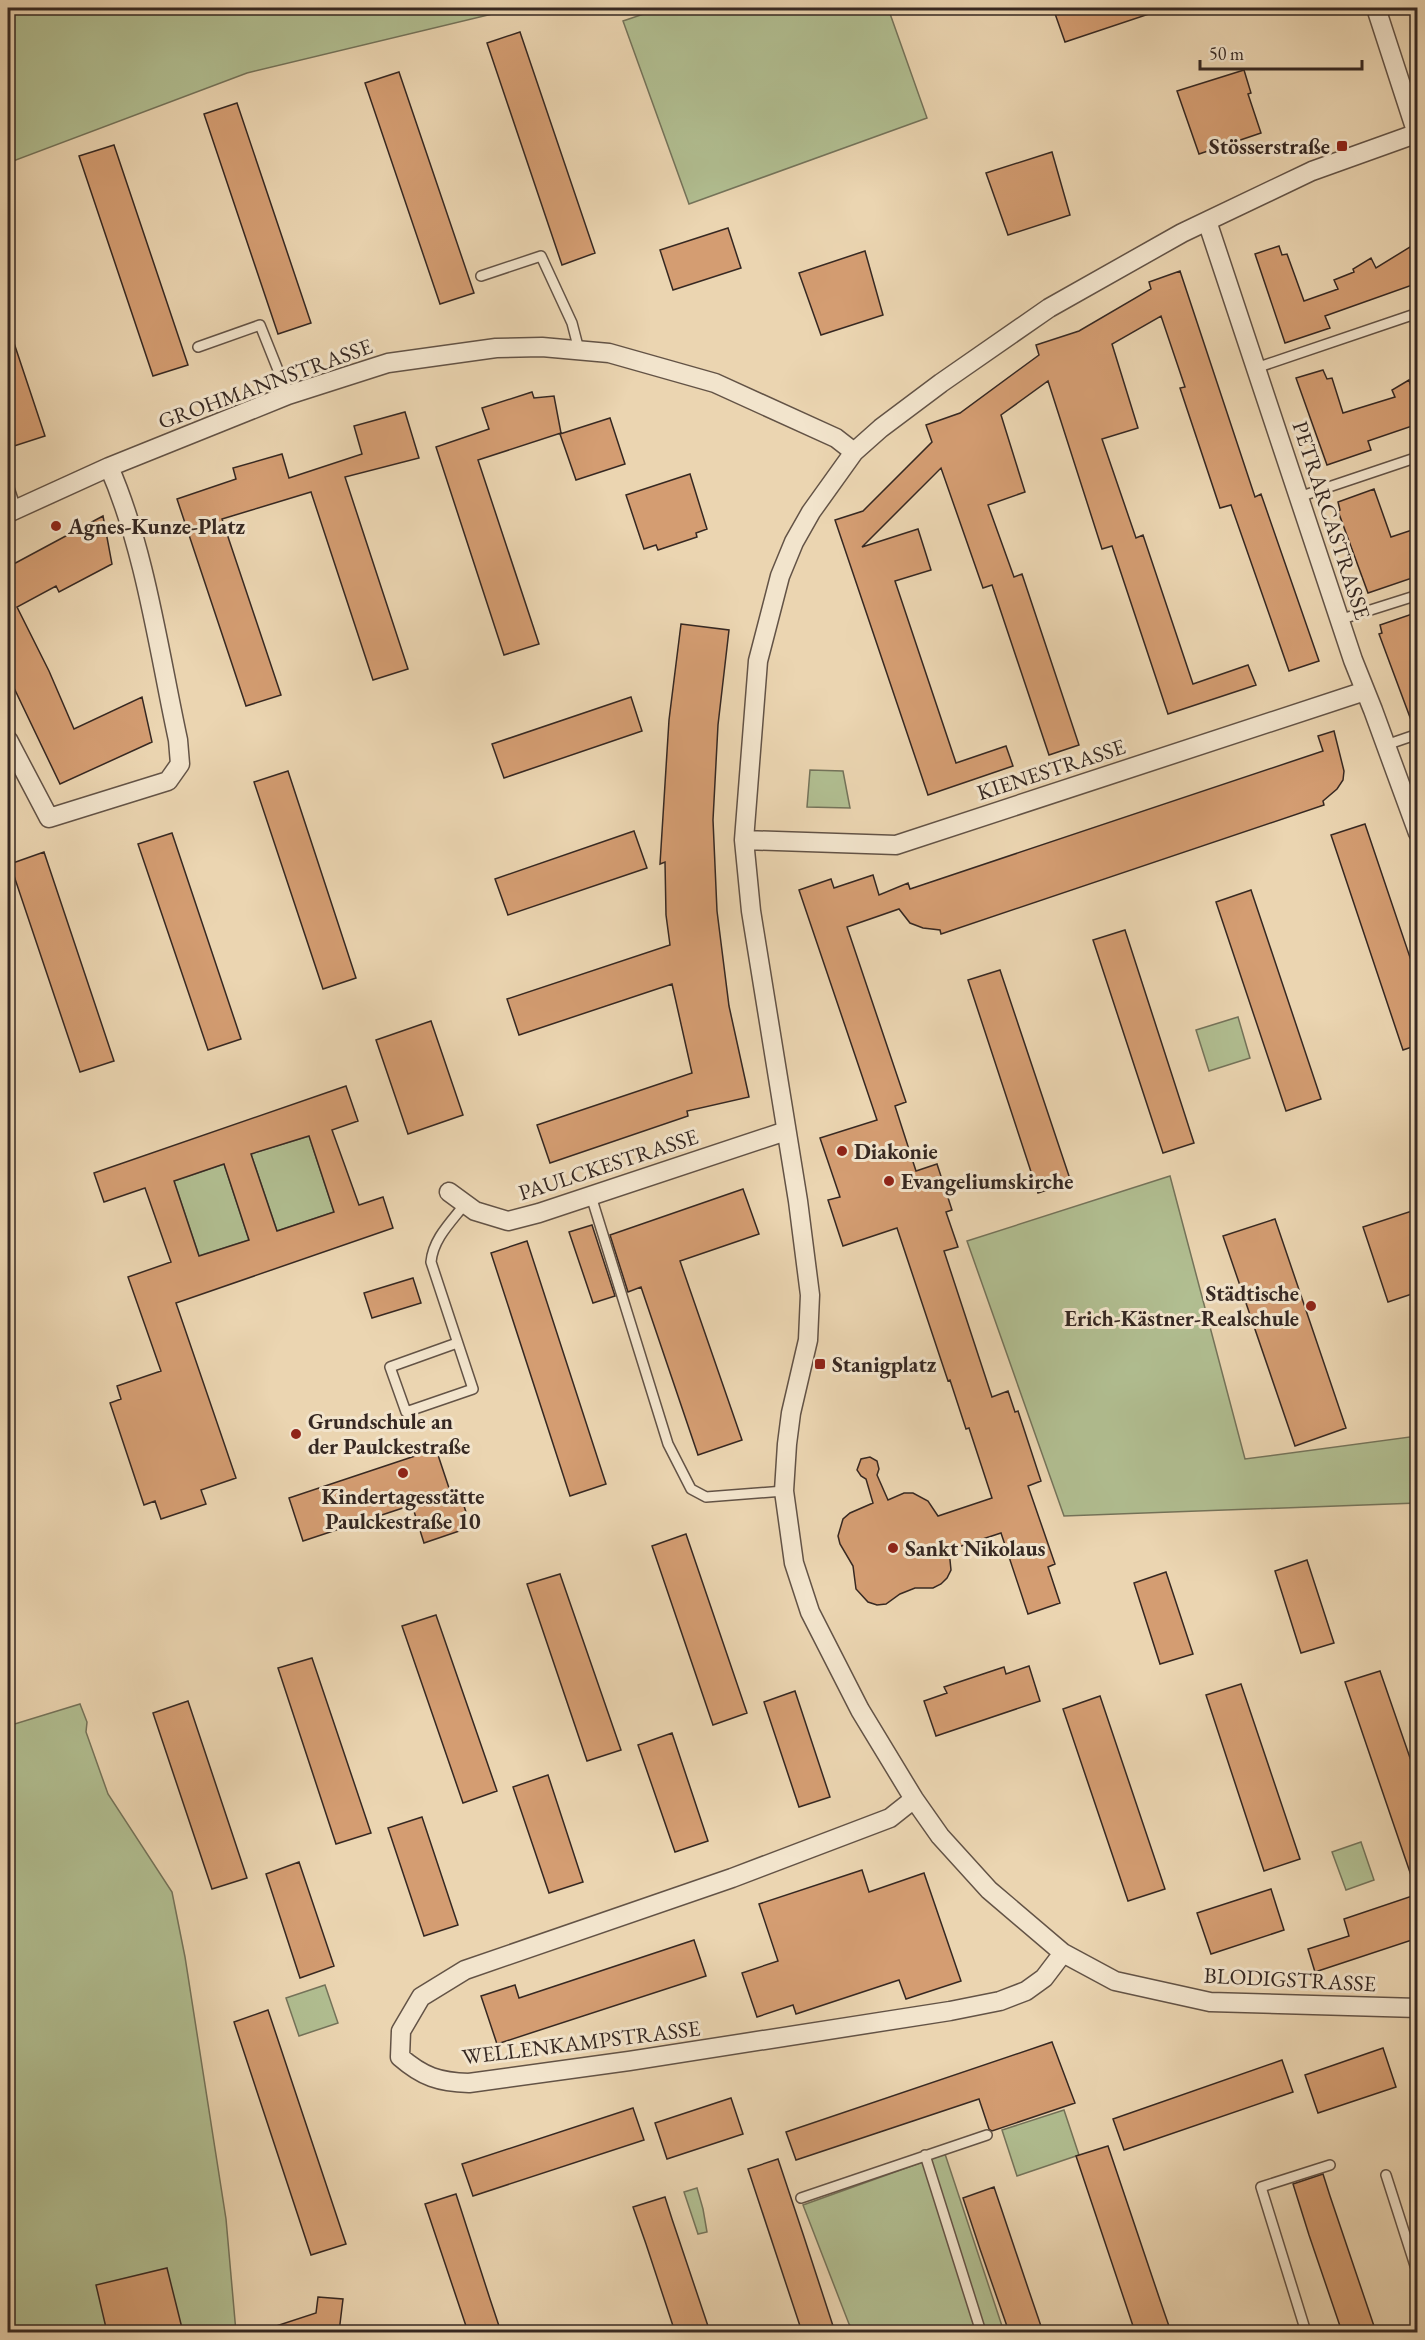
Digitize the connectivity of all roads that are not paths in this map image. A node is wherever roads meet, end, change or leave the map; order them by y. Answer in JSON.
{"nodes":[{"id":1,"x":1376,"y":8,"type":"edge"},
{"id":2,"x":1417,"y":134,"type":"edge"},
{"id":3,"x":1207,"y":220,"type":"junction"},
{"id":4,"x":481,"y":276,"type":"dead end"},
{"id":5,"x":1418,"y":313,"type":"edge"},
{"id":6,"x":198,"y":347,"type":"dead end"},
{"id":7,"x":579,"y":350,"type":"junction"},
{"id":8,"x":1256,"y":368,"type":"junction"},
{"id":9,"x":288,"y":395,"type":"junction"},
{"id":10,"x":854,"y":452,"type":"junction"},
{"id":11,"x":1418,"y":457,"type":"edge"},
{"id":12,"x":109,"y":467,"type":"junction"},
{"id":13,"x":8,"y":485,"type":"edge"},
{"id":14,"x":1299,"y":497,"type":"junction"},
{"id":15,"x":12,"y":511,"type":"edge"},
{"id":16,"x":1418,"y":595,"type":"edge"},
{"id":17,"x":1340,"y":620,"type":"junction"},
{"id":18,"x":1365,"y":691,"type":"junction"},
{"id":19,"x":1418,"y":734,"type":"edge"},
{"id":20,"x":8,"y":740,"type":"edge"},
{"id":21,"x":1386,"y":745,"type":"junction"},
{"id":22,"x":1418,"y":833,"type":"edge"},
{"id":23,"x":744,"y":840,"type":"junction"},
{"id":24,"x":786,"y":1131,"type":"junction"},
{"id":25,"x":448,"y":1192,"type":"dead end"},
{"id":26,"x":591,"y":1196,"type":"junction"},
{"id":27,"x":465,"y":1204,"type":"junction"},
{"id":28,"x":458,"y":1343,"type":"junction"},
{"id":29,"x":784,"y":1491,"type":"junction"},
{"id":30,"x":914,"y":1799,"type":"junction"},
{"id":31,"x":1062,"y":1953,"type":"junction"},
{"id":32,"x":1418,"y":2008,"type":"edge"},
{"id":33,"x":987,"y":2135,"type":"dead end"},
{"id":34,"x":925,"y":2155,"type":"junction"},
{"id":35,"x":1330,"y":2165,"type":"dead end"},
{"id":36,"x":1386,"y":2175,"type":"dead end"},
{"id":37,"x":801,"y":2198,"type":"dead end"},
{"id":38,"x":1418,"y":2275,"type":"edge"},
{"id":39,"x":981,"y":2332,"type":"edge"},
{"id":40,"x":1306,"y":2332,"type":"edge"}],
"edges":[{"from":1,"to":2,"type":"street"},
{"from":2,"to":3,"type":"street"},
{"from":3,"to":8,"type":"street","name":"PETRARCASTRASSE"},
{"from":3,"to":10,"type":"street"},
{"from":4,"to":7,"type":"lane"},
{"from":5,"to":8,"type":"lane"},
{"from":6,"to":9,"type":"lane"},
{"from":7,"to":9,"type":"street","name":"GROHMANNSTRASSE"},
{"from":7,"to":10,"type":"street","name":"GROHMANNSTRASSE"},
{"from":8,"to":14,"type":"street","name":"PETRARCASTRASSE"},
{"from":9,"to":12,"type":"street","name":"GROHMANNSTRASSE"},
{"from":10,"to":23,"type":"street"},
{"from":11,"to":14,"type":"lane"},
{"from":12,"to":15,"type":"street","name":"GROHMANNSTRASSE"},
{"from":12,"to":20,"type":"street"},
{"from":13,"to":15,"type":"lane"},
{"from":14,"to":17,"type":"street","name":"PETRARCASTRASSE"},
{"from":16,"to":17,"type":"lane"},
{"from":17,"to":18,"type":"street","name":"PETRARCASTRASSE"},
{"from":18,"to":21,"type":"street","name":"PETRARCASTRASSE"},
{"from":18,"to":23,"type":"street","name":"KIENESTRASSE"},
{"from":19,"to":21,"type":"lane"},
{"from":21,"to":22,"type":"street","name":"PETRARCASTRASSE"},
{"from":23,"to":24,"type":"street"},
{"from":24,"to":26,"type":"street","name":"PAULCKESTRASSE"},
{"from":24,"to":29,"type":"street"},
{"from":25,"to":27,"type":"street","name":"PAULCKESTRASSE"},
{"from":26,"to":27,"type":"street","name":"PAULCKESTRASSE"},
{"from":26,"to":29,"type":"lane"},
{"from":27,"to":28,"type":"lane"},
{"from":28,"to":28,"type":"lane"},
{"from":29,"to":30,"type":"street","name":"BLODIGSTRASSE"},
{"from":30,"to":31,"type":"street","name":"BLODIGSTRASSE"},
{"from":30,"to":31,"type":"street","name":"WELLENKAMPSTRASSE"},
{"from":31,"to":32,"type":"street","name":"BLODIGSTRASSE"},
{"from":33,"to":34,"type":"lane"},
{"from":34,"to":37,"type":"lane"},
{"from":34,"to":39,"type":"lane"},
{"from":35,"to":40,"type":"lane"},
{"from":36,"to":38,"type":"lane"}]}
